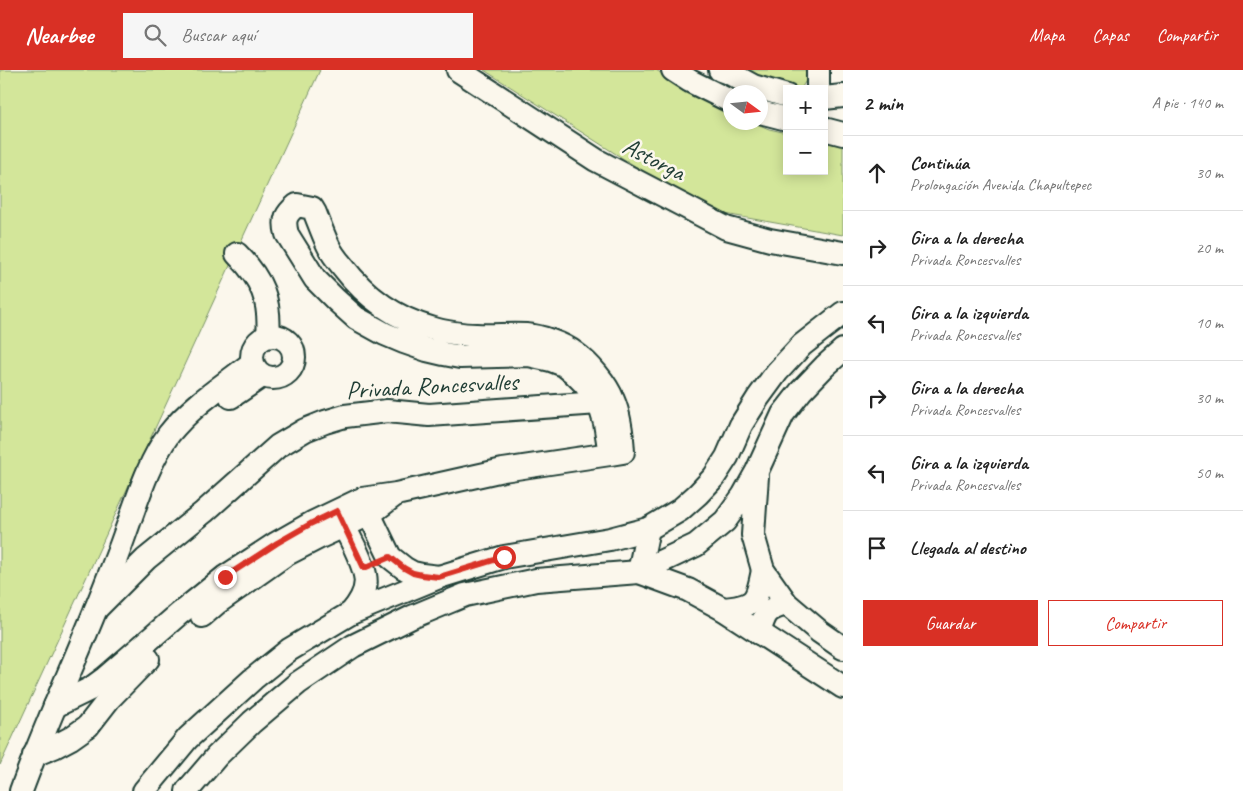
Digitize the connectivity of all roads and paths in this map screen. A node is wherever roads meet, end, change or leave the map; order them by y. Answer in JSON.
{"nodes":[{"id":1,"x":458,"y":70,"type":"edge"},
{"id":2,"x":673,"y":70,"type":"edge"},
{"id":3,"x":818,"y":70,"type":"edge"},
{"id":4,"x":726,"y":71,"type":"edge"},
{"id":5,"x":818,"y":85,"type":"edge"},
{"id":6,"x":783,"y":95,"type":"edge"},
{"id":7,"x":843,"y":96,"type":"edge"},
{"id":8,"x":723,"y":98,"type":"edge"},
{"id":9,"x":828,"y":98,"type":"edge"},
{"id":10,"x":768,"y":114,"type":"edge"},
{"id":11,"x":783,"y":118,"type":"edge"},
{"id":12,"x":828,"y":130,"type":"edge"},
{"id":13,"x":843,"y":134,"type":"edge"},
{"id":14,"x":843,"y":253,"type":"edge"},
{"id":15,"x":237,"y":254,"type":"dead end"},
{"id":16,"x":843,"y":313,"type":"edge"},
{"id":17,"x":268,"y":336,"type":"junction"},
{"id":18,"x":843,"y":350,"type":"edge"},
{"id":19,"x":257,"y":369,"type":"junction"},
{"id":20,"x":598,"y":404,"type":"junction"},
{"id":21,"x":616,"y":453,"type":"junction"},
{"id":22,"x":727,"y":457,"type":"junction"},
{"id":23,"x":757,"y":471,"type":"junction"},
{"id":24,"x":366,"y":507,"type":"junction"},
{"id":25,"x":340,"y":519,"type":"junction"},
{"id":26,"x":648,"y":530,"type":"junction"},
{"id":27,"x":390,"y":557,"type":"junction"},
{"id":28,"x":364,"y":568,"type":"junction"},
{"id":29,"x":763,"y":570,"type":"junction"},
{"id":30,"x":639,"y":572,"type":"junction"},
{"id":31,"x":439,"y":577,"type":"junction"},
{"id":32,"x":787,"y":604,"type":"junction"},
{"id":33,"x":96,"y":609,"type":"junction"},
{"id":34,"x":723,"y":609,"type":"junction"},
{"id":35,"x":351,"y":613,"type":"junction"},
{"id":36,"x":759,"y":633,"type":"junction"},
{"id":37,"x":843,"y":648,"type":"edge"},
{"id":38,"x":843,"y":687,"type":"edge"},
{"id":39,"x":56,"y":706,"type":"junction"},
{"id":40,"x":34,"y":755,"type":"junction"},
{"id":41,"x":21,"y":791,"type":"edge"},
{"id":42,"x":144,"y":791,"type":"edge"},
{"id":43,"x":187,"y":791,"type":"edge"}],
"edges":[{"from":1,"to":14,"type":"street","name":"Astorga"},
{"from":2,"to":8,"type":"street"},
{"from":3,"to":5,"type":"street"},
{"from":4,"to":6,"type":"street"},
{"from":7,"to":9,"type":"street"},
{"from":10,"to":11,"type":"street"},
{"from":12,"to":13,"type":"street"},
{"from":15,"to":17,"type":"street"},
{"from":16,"to":22,"type":"street"},
{"from":17,"to":19,"type":"street"},
{"from":17,"to":19,"type":"street"},
{"from":18,"to":23,"type":"street"},
{"from":19,"to":33,"type":"street","name":"Privada Roncesvalles"},
{"from":20,"to":21,"type":"street","name":"Privada Roncesvalles"},
{"from":20,"to":21,"type":"street","name":"Privada Roncesvalles"},
{"from":20,"to":33,"type":"street","name":"Privada Roncesvalles"},
{"from":21,"to":24,"type":"street"},
{"from":22,"to":23,"type":"street"},
{"from":22,"to":26,"type":"street"},
{"from":23,"to":29,"type":"street"},
{"from":23,"to":30,"type":"street"},
{"from":24,"to":25,"type":"street"},
{"from":24,"to":27,"type":"street"},
{"from":25,"to":28,"type":"street"},
{"from":25,"to":39,"type":"street"},
{"from":25,"to":40,"type":"street"},
{"from":26,"to":30,"type":"street"},
{"from":26,"to":31,"type":"street"},
{"from":27,"to":28,"type":"street"},
{"from":27,"to":31,"type":"street"},
{"from":28,"to":35,"type":"street"},
{"from":29,"to":32,"type":"street"},
{"from":29,"to":34,"type":"street"},
{"from":30,"to":34,"type":"street"},
{"from":30,"to":43,"type":"street"},
{"from":31,"to":35,"type":"street"},
{"from":32,"to":36,"type":"street"},
{"from":32,"to":37,"type":"street"},
{"from":33,"to":39,"type":"street","name":"Privada Roncesvalles"},
{"from":34,"to":36,"type":"street"},
{"from":35,"to":42,"type":"street"},
{"from":36,"to":38,"type":"street"},
{"from":39,"to":40,"type":"street","name":"Privada Roncesvalles"},
{"from":40,"to":41,"type":"street","name":"Privada Roncesvalles"}]}
